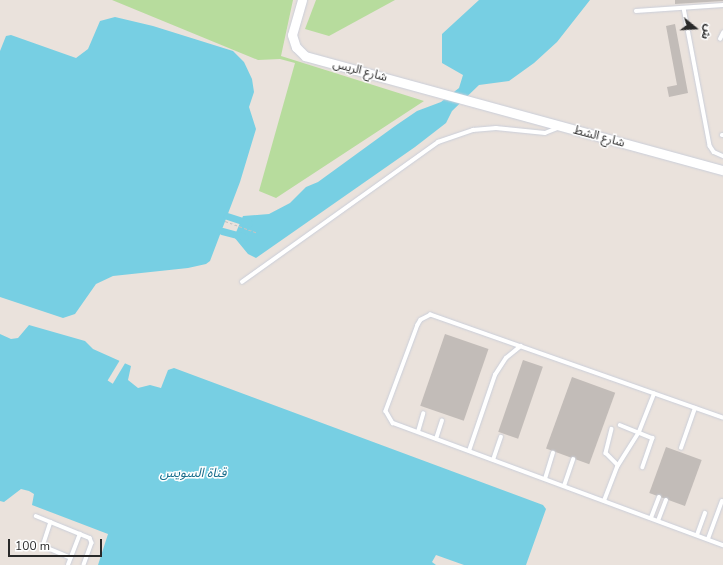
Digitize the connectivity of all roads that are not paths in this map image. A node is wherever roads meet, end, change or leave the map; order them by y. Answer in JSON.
{"nodes":[{"id":1,"x":302,"y":0,"type":"edge"},
{"id":2,"x":723,"y":5,"type":"edge"},
{"id":3,"x":684,"y":8,"type":"junction"},
{"id":4,"x":636,"y":11,"type":"dead end"},
{"id":5,"x":723,"y":33,"type":"edge"},
{"id":6,"x":720,"y":39,"type":"dead end"},
{"id":7,"x":474,"y":103,"type":"joint"},
{"id":8,"x":560,"y":127,"type":"junction"},
{"id":9,"x":723,"y":156,"type":"edge"},
{"id":10,"x":723,"y":170,"type":"edge"},
{"id":11,"x":242,"y":282,"type":"dead end"},
{"id":12,"x":521,"y":346,"type":"junction"},
{"id":13,"x":654,"y":394,"type":"junction"},
{"id":14,"x":695,"y":408,"type":"junction"},
{"id":15,"x":424,"y":414,"type":"dead end"},
{"id":16,"x":723,"y":418,"type":"edge"},
{"id":17,"x":442,"y":421,"type":"dead end"},
{"id":18,"x":620,"y":425,"type":"dead end"},
{"id":19,"x":612,"y":429,"type":"dead end"},
{"id":20,"x":418,"y":432,"type":"junction"},
{"id":21,"x":639,"y":432,"type":"junction"},
{"id":22,"x":501,"y":437,"type":"dead end"},
{"id":23,"x":436,"y":439,"type":"junction"},
{"id":24,"x":681,"y":448,"type":"dead end"},
{"id":25,"x":469,"y":451,"type":"junction"},
{"id":26,"x":553,"y":454,"type":"dead end"},
{"id":27,"x":492,"y":460,"type":"junction"},
{"id":28,"x":573,"y":460,"type":"dead end"},
{"id":29,"x":618,"y":465,"type":"junction"},
{"id":30,"x":643,"y":468,"type":"dead end"},
{"id":31,"x":545,"y":479,"type":"junction"},
{"id":32,"x":564,"y":486,"type":"junction"},
{"id":33,"x":659,"y":497,"type":"dead end"},
{"id":34,"x":666,"y":500,"type":"dead end"},
{"id":35,"x":604,"y":501,"type":"junction"},
{"id":36,"x":722,"y":501,"type":"edge"},
{"id":37,"x":705,"y":513,"type":"dead end"},
{"id":38,"x":36,"y":516,"type":"dead end"},
{"id":39,"x":651,"y":518,"type":"junction"},
{"id":40,"x":658,"y":521,"type":"junction"},
{"id":41,"x":51,"y":522,"type":"junction"},
{"id":42,"x":80,"y":534,"type":"junction"},
{"id":43,"x":697,"y":535,"type":"junction"},
{"id":44,"x":708,"y":539,"type":"junction"},
{"id":45,"x":723,"y":545,"type":"edge"},
{"id":46,"x":71,"y":558,"type":"junction"},
{"id":47,"x":68,"y":565,"type":"edge"},
{"id":48,"x":84,"y":565,"type":"edge"}],
"edges":[{"from":1,"to":7,"type":"street","name":"شارع الريس"},
{"from":2,"to":3,"type":"lane"},
{"from":3,"to":4,"type":"lane"},
{"from":3,"to":9,"type":"lane"},
{"from":5,"to":6,"type":"lane"},
{"from":7,"to":8,"type":"street","name":"شارع الشط"},
{"from":8,"to":10,"type":"street","name":"شارع الشط"},
{"from":8,"to":11,"type":"lane"},
{"from":12,"to":13,"type":"lane"},
{"from":12,"to":20,"type":"lane"},
{"from":12,"to":25,"type":"lane"},
{"from":13,"to":14,"type":"lane"},
{"from":13,"to":21,"type":"lane"},
{"from":14,"to":16,"type":"lane"},
{"from":14,"to":24,"type":"lane"},
{"from":15,"to":20,"type":"lane"},
{"from":17,"to":23,"type":"lane"},
{"from":18,"to":21,"type":"lane"},
{"from":19,"to":29,"type":"lane"},
{"from":20,"to":23,"type":"lane"},
{"from":21,"to":29,"type":"lane"},
{"from":21,"to":30,"type":"lane"},
{"from":22,"to":27,"type":"lane"},
{"from":23,"to":25,"type":"lane"},
{"from":25,"to":27,"type":"lane"},
{"from":26,"to":31,"type":"lane"},
{"from":27,"to":31,"type":"lane"},
{"from":28,"to":32,"type":"lane"},
{"from":29,"to":35,"type":"lane"},
{"from":31,"to":32,"type":"lane"},
{"from":32,"to":35,"type":"lane"},
{"from":33,"to":39,"type":"lane"},
{"from":34,"to":40,"type":"lane"},
{"from":35,"to":39,"type":"lane"},
{"from":36,"to":44,"type":"lane"},
{"from":37,"to":43,"type":"lane"},
{"from":38,"to":41,"type":"lane"},
{"from":39,"to":40,"type":"lane"},
{"from":40,"to":43,"type":"lane"},
{"from":41,"to":42,"type":"lane"},
{"from":41,"to":46,"type":"lane"},
{"from":42,"to":46,"type":"lane"},
{"from":42,"to":48,"type":"lane"},
{"from":43,"to":44,"type":"lane"},
{"from":44,"to":45,"type":"lane"},
{"from":46,"to":47,"type":"lane"}]}
